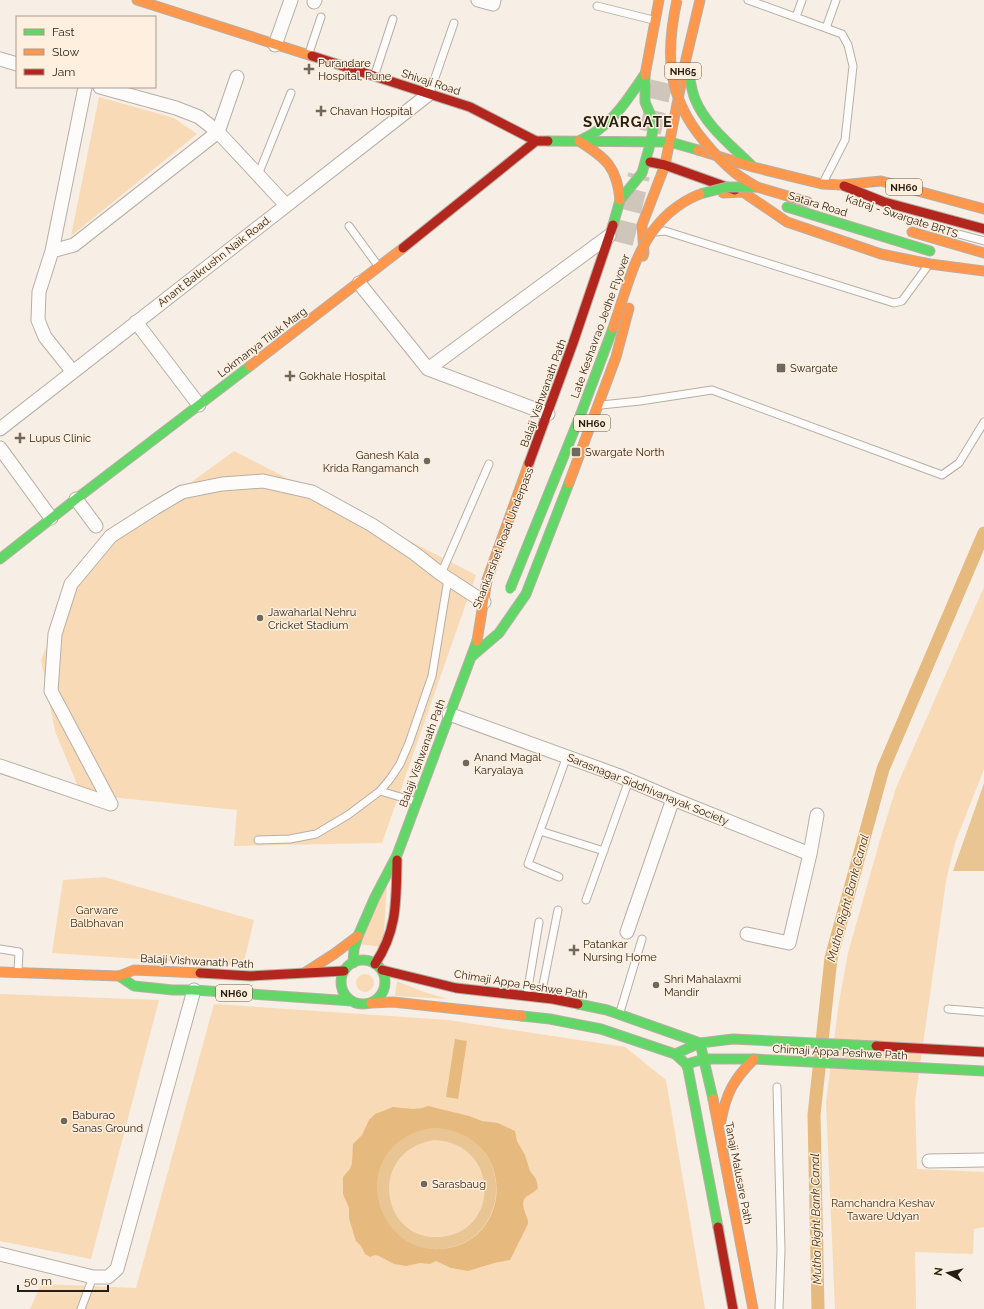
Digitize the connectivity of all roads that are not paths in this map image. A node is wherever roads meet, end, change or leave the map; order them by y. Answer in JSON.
{"nodes":[{"id":1,"x":137,"y":0,"type":"edge"},
{"id":2,"x":291,"y":0,"type":"edge"},
{"id":3,"x":478,"y":0,"type":"edge"},
{"id":4,"x":494,"y":0,"type":"edge"},
{"id":5,"x":659,"y":0,"type":"edge"},
{"id":6,"x":677,"y":0,"type":"edge"},
{"id":7,"x":684,"y":0,"type":"edge"},
{"id":8,"x":700,"y":0,"type":"edge"},
{"id":9,"x":748,"y":0,"type":"edge"},
{"id":10,"x":802,"y":0,"type":"edge"},
{"id":11,"x":836,"y":0,"type":"edge"},
{"id":12,"x":597,"y":6,"type":"dead end"},
{"id":13,"x":321,"y":17,"type":"dead end"},
{"id":14,"x":796,"y":17,"type":"junction"},
{"id":15,"x":393,"y":19,"type":"dead end"},
{"id":16,"x":656,"y":20,"type":"junction"},
{"id":17,"x":454,"y":23,"type":"dead end"},
{"id":18,"x":826,"y":28,"type":"junction"},
{"id":19,"x":275,"y":45,"type":"junction"},
{"id":20,"x":309,"y":55,"type":"junction"},
{"id":21,"x":0,"y":59,"type":"edge"},
{"id":22,"x":686,"y":59,"type":"junction"},
{"id":23,"x":16,"y":64,"type":"edge"},
{"id":24,"x":645,"y":74,"type":"junction"},
{"id":25,"x":664,"y":75,"type":"tunnel mouth"},
{"id":26,"x":238,"y":77,"type":"dead end"},
{"id":27,"x":375,"y":77,"type":"junction"},
{"id":28,"x":85,"y":88,"type":"edge"},
{"id":29,"x":104,"y":88,"type":"edge"},
{"id":30,"x":291,"y":94,"type":"dead end"},
{"id":31,"x":429,"y":94,"type":"junction"},
{"id":32,"x":218,"y":132,"type":"junction"},
{"id":33,"x":536,"y":141,"type":"junction"},
{"id":34,"x":578,"y":141,"type":"junction"},
{"id":35,"x":651,"y":141,"type":"junction"},
{"id":36,"x":670,"y":142,"type":"junction"},
{"id":37,"x":646,"y":161,"type":"junction"},
{"id":38,"x":664,"y":165,"type":"junction"},
{"id":39,"x":753,"y":167,"type":"junction"},
{"id":40,"x":258,"y":175,"type":"junction"},
{"id":41,"x":822,"y":184,"type":"junction"},
{"id":42,"x":758,"y":187,"type":"junction"},
{"id":43,"x":837,"y":188,"type":"junction"},
{"id":44,"x":742,"y":192,"type":"junction"},
{"id":45,"x":620,"y":200,"type":"junction"},
{"id":46,"x":818,"y":204,"type":"dead end"},
{"id":47,"x":286,"y":205,"type":"junction"},
{"id":48,"x":984,"y":209,"type":"edge"},
{"id":49,"x":349,"y":226,"type":"dead end"},
{"id":50,"x":901,"y":229,"type":"dead end"},
{"id":51,"x":984,"y":230,"type":"edge"},
{"id":52,"x":948,"y":232,"type":"dead end"},
{"id":53,"x":653,"y":233,"type":"junction"},
{"id":54,"x":610,"y":235,"type":"junction"},
{"id":55,"x":984,"y":241,"type":"edge"},
{"id":56,"x":52,"y":251,"type":"junction"},
{"id":57,"x":644,"y":252,"type":"junction"},
{"id":58,"x":984,"y":253,"type":"edge"},
{"id":59,"x":930,"y":264,"type":"junction"},
{"id":60,"x":379,"y":267,"type":"junction"},
{"id":61,"x":984,"y":270,"type":"edge"},
{"id":62,"x":359,"y":283,"type":"junction"},
{"id":63,"x":136,"y":322,"type":"junction"},
{"id":64,"x":428,"y":369,"type":"junction"},
{"id":65,"x":73,"y":372,"type":"junction"},
{"id":66,"x":199,"y":405,"type":"junction"},
{"id":67,"x":599,"y":405,"type":"junction"},
{"id":68,"x":548,"y":414,"type":"junction"},
{"id":69,"x":984,"y":422,"type":"edge"},
{"id":70,"x":0,"y":429,"type":"edge"},
{"id":71,"x":0,"y":448,"type":"edge"},
{"id":72,"x":489,"y":464,"type":"dead end"},
{"id":73,"x":76,"y":499,"type":"junction"},
{"id":74,"x":51,"y":518,"type":"junction"},
{"id":75,"x":96,"y":526,"type":"dead end"},
{"id":76,"x":0,"y":559,"type":"edge"},
{"id":77,"x":444,"y":576,"type":"junction"},
{"id":78,"x":509,"y":593,"type":"dead end"},
{"id":79,"x":489,"y":600,"type":"junction"},
{"id":80,"x":504,"y":611,"type":"dead end"},
{"id":81,"x":499,"y":633,"type":"junction"},
{"id":82,"x":478,"y":638,"type":"joint"},
{"id":83,"x":469,"y":659,"type":"junction"},
{"id":84,"x":448,"y":714,"type":"junction"},
{"id":85,"x":567,"y":756,"type":"junction"},
{"id":86,"x":0,"y":766,"type":"edge"},
{"id":87,"x":629,"y":780,"type":"junction"},
{"id":88,"x":380,"y":791,"type":"junction"},
{"id":89,"x":673,"y":799,"type":"junction"},
{"id":90,"x":416,"y":802,"type":"junction"},
{"id":91,"x":817,"y":815,"type":"dead end"},
{"id":92,"x":540,"y":831,"type":"junction"},
{"id":93,"x":258,"y":840,"type":"dead end"},
{"id":94,"x":604,"y":851,"type":"junction"},
{"id":95,"x":810,"y":854,"type":"junction"},
{"id":96,"x":397,"y":855,"type":"junction"},
{"id":97,"x":559,"y":877,"type":"dead end"},
{"id":98,"x":586,"y":900,"type":"dead end"},
{"id":99,"x":558,"y":910,"type":"dead end"},
{"id":100,"x":539,"y":922,"type":"dead end"},
{"id":101,"x":627,"y":932,"type":"dead end"},
{"id":102,"x":747,"y":934,"type":"dead end"},
{"id":103,"x":358,"y":936,"type":"junction"},
{"id":104,"x":642,"y":939,"type":"dead end"},
{"id":105,"x":0,"y":949,"type":"edge"},
{"id":106,"x":353,"y":963,"type":"junction"},
{"id":107,"x":378,"y":967,"type":"junction"},
{"id":108,"x":344,"y":970,"type":"junction"},
{"id":109,"x":0,"y":972,"type":"edge"},
{"id":110,"x":18,"y":973,"type":"junction"},
{"id":111,"x":304,"y":974,"type":"junction"},
{"id":112,"x":119,"y":976,"type":"junction"},
{"id":113,"x":194,"y":990,"type":"junction"},
{"id":114,"x":526,"y":996,"type":"junction"},
{"id":115,"x":541,"y":997,"type":"junction"},
{"id":116,"x":352,"y":1001,"type":"junction"},
{"id":117,"x":371,"y":1003,"type":"junction"},
{"id":118,"x":948,"y":1009,"type":"dead end"},
{"id":119,"x":984,"y":1012,"type":"edge"},
{"id":120,"x":619,"y":1014,"type":"junction"},
{"id":121,"x":700,"y":1043,"type":"junction"},
{"id":122,"x":984,"y":1052,"type":"edge"},
{"id":123,"x":675,"y":1054,"type":"junction"},
{"id":124,"x":705,"y":1059,"type":"junction"},
{"id":125,"x":754,"y":1059,"type":"junction"},
{"id":126,"x":686,"y":1064,"type":"junction"},
{"id":127,"x":984,"y":1072,"type":"edge"},
{"id":128,"x":777,"y":1087,"type":"dead end"},
{"id":129,"x":719,"y":1132,"type":"junction"},
{"id":130,"x":984,"y":1160,"type":"edge"},
{"id":131,"x":929,"y":1161,"type":"dead end"},
{"id":132,"x":0,"y":1254,"type":"edge"},
{"id":133,"x":92,"y":1277,"type":"junction"},
{"id":134,"x":81,"y":1309,"type":"edge"},
{"id":135,"x":733,"y":1309,"type":"edge"},
{"id":136,"x":753,"y":1309,"type":"edge"},
{"id":137,"x":779,"y":1309,"type":"edge"}],
"edges":[{"from":1,"to":19,"type":"main road","name":"Shivaji Road","number":"NH60"},
{"from":2,"to":19,"type":"street"},
{"from":3,"to":4,"type":"street"},
{"from":5,"to":16,"type":"main road"},
{"from":6,"to":42,"type":"main road","name":"Late Keshavrao Jedhe Flyover","bridge":true},
{"from":7,"to":25,"type":"main road"},
{"from":8,"to":22,"type":"main road","number":"NH65"},
{"from":9,"to":14,"type":"lane"},
{"from":10,"to":14,"type":"lane"},
{"from":11,"to":18,"type":"lane"},
{"from":12,"to":16,"type":"lane"},
{"from":13,"to":20,"type":"lane"},
{"from":14,"to":18,"type":"lane"},
{"from":15,"to":27,"type":"lane"},
{"from":16,"to":24,"type":"main road"},
{"from":17,"to":31,"type":"lane"},
{"from":18,"to":41,"type":"lane"},
{"from":19,"to":20,"type":"main road","name":"Shivaji Road","number":"NH60"},
{"from":20,"to":27,"type":"main road","name":"Shivaji Road","number":"NH60"},
{"from":21,"to":23,"type":"street"},
{"from":22,"to":36,"type":"main road","number":"NH65"},
{"from":22,"to":39,"type":"main road"},
{"from":24,"to":34,"type":"main road"},
{"from":24,"to":35,"type":"main road","name":"Balaji Vishwanath Path"},
{"from":26,"to":32,"type":"street"},
{"from":27,"to":31,"type":"main road","name":"Shivaji Road","number":"NH60"},
{"from":28,"to":56,"type":"street"},
{"from":29,"to":32,"type":"street"},
{"from":30,"to":40,"type":"lane"},
{"from":31,"to":33,"type":"main road","name":"Shivaji Road","number":"NH60"},
{"from":31,"to":47,"type":"street","name":"Anant Balkrushn Naik Road."},
{"from":32,"to":40,"type":"street"},
{"from":32,"to":56,"type":"street"},
{"from":33,"to":34,"type":"main road","name":"Shivaji Road","number":"NH60"},
{"from":33,"to":60,"type":"main road","name":"Lokmanya Tilak Marg"},
{"from":34,"to":35,"type":"main road","name":"Shivaji Road","number":"NH60"},
{"from":34,"to":45,"type":"main road","name":"Shivaji Road","number":"NH60"},
{"from":35,"to":36,"type":"main road","name":"Satara Road","number":"NH60"},
{"from":35,"to":37,"type":"main road","name":"Balaji Vishwanath Path","number":"NH60"},
{"from":36,"to":38,"type":"main road","number":"NH65"},
{"from":36,"to":39,"type":"main road","name":"Satara Road","number":"NH60"},
{"from":37,"to":38,"type":"main road","name":"Satara Road"},
{"from":37,"to":45,"type":"main road","name":"Balaji Vishwanath Path","number":"NH60"},
{"from":38,"to":44,"type":"main road","name":"Satara Road"},
{"from":38,"to":57,"type":"main road","name":"Balaji Vishwanath Path","number":"NH60"},
{"from":39,"to":41,"type":"main road","name":"Satara Road","number":"NH60"},
{"from":40,"to":47,"type":"street"},
{"from":41,"to":43,"type":"main road","name":"Satara Road","number":"NH60"},
{"from":42,"to":46,"type":"main road","name":"Late Keshavrao Jedhe Flyover"},
{"from":42,"to":78,"type":"main road","name":"Late Keshavrao Jedhe Flyover","bridge":true},
{"from":43,"to":48,"type":"main road","name":"Satara Road","number":"NH60"},
{"from":43,"to":51,"type":"main road"},
{"from":44,"to":53,"type":"main road"},
{"from":44,"to":59,"type":"main road"},
{"from":44,"to":61,"type":"main road","name":"Satara Road"},
{"from":45,"to":54,"type":"main road","name":"Balaji Vishwanath Path","number":"NH60"},
{"from":47,"to":63,"type":"street","name":"Anant Balkrushn Naik Road."},
{"from":49,"to":60,"type":"lane"},
{"from":50,"to":58,"type":"main road"},
{"from":52,"to":55,"type":"lane","name":"Katraj - Swargate BRTS"},
{"from":53,"to":57,"type":"main road"},
{"from":53,"to":59,"type":"lane"},
{"from":54,"to":64,"type":"street"},
{"from":54,"to":68,"type":"main road","name":"Balaji Vishwanath Path","number":"NH60"},
{"from":56,"to":65,"type":"street"},
{"from":57,"to":67,"type":"main road","name":"Balaji Vishwanath Path","number":"NH60"},
{"from":59,"to":61,"type":"main road"},
{"from":60,"to":62,"type":"main road","name":"Lokmanya Tilak Marg"},
{"from":62,"to":64,"type":"street"},
{"from":62,"to":66,"type":"main road","name":"Lokmanya Tilak Marg"},
{"from":63,"to":65,"type":"street","name":"Anant Balkrushn Naik Road."},
{"from":63,"to":66,"type":"street"},
{"from":64,"to":68,"type":"street"},
{"from":65,"to":70,"type":"street","name":"Anant Balkrushn Naik Road."},
{"from":66,"to":73,"type":"main road","name":"Lokmanya Tilak Marg"},
{"from":67,"to":69,"type":"lane"},
{"from":67,"to":81,"type":"main road","name":"Balaji Vishwanath Path","number":"NH60"},
{"from":68,"to":79,"type":"main road","name":"Balaji Vishwanath Path","number":"NH60"},
{"from":71,"to":74,"type":"street"},
{"from":72,"to":77,"type":"lane"},
{"from":73,"to":74,"type":"main road","name":"Lokmanya Tilak Marg"},
{"from":73,"to":75,"type":"street"},
{"from":74,"to":76,"type":"main road","name":"Lokmanya Tilak Marg"},
{"from":77,"to":79,"type":"street"},
{"from":77,"to":86,"type":"street"},
{"from":77,"to":88,"type":"lane"},
{"from":79,"to":82,"type":"main road","name":"Shankarshet Road Underpass"},
{"from":80,"to":81,"type":"main road"},
{"from":81,"to":83,"type":"main road","name":"Balaji Vishwanath Path","number":"NH60"},
{"from":82,"to":83,"type":"main road","name":"Balaji Vishwanath Path","number":"NH60"},
{"from":83,"to":84,"type":"main road","name":"Balaji Vishwanath Path","number":"NH60"},
{"from":84,"to":85,"type":"street","name":"Sarasnagar Siddhivanayak Society"},
{"from":84,"to":90,"type":"main road","name":"Balaji Vishwanath Path","number":"NH60"},
{"from":85,"to":87,"type":"street","name":"Sarasnagar Siddhivanayak Society"},
{"from":85,"to":92,"type":"lane"},
{"from":87,"to":89,"type":"street","name":"Sarasnagar Siddhivanayak Society"},
{"from":87,"to":94,"type":"lane"},
{"from":88,"to":90,"type":"lane"},
{"from":88,"to":93,"type":"lane"},
{"from":89,"to":95,"type":"street","name":"Sarasnagar Siddhivanayak Society"},
{"from":89,"to":101,"type":"street"},
{"from":90,"to":96,"type":"main road","name":"Balaji Vishwanath Path","number":"NH60"},
{"from":91,"to":95,"type":"street"},
{"from":92,"to":94,"type":"lane"},
{"from":92,"to":97,"type":"lane"},
{"from":94,"to":98,"type":"lane"},
{"from":95,"to":102,"type":"street"},
{"from":96,"to":103,"type":"main road","name":"Balaji Vishwanath Path","number":"NH60"},
{"from":96,"to":107,"type":"main road","name":"Balaji Vishwanath Path","number":"NH60"},
{"from":99,"to":115,"type":"lane"},
{"from":100,"to":114,"type":"lane"},
{"from":103,"to":106,"type":"main road","name":"Balaji Vishwanath Path","number":"NH60"},
{"from":103,"to":111,"type":"main road"},
{"from":104,"to":120,"type":"lane"},
{"from":105,"to":110,"type":"lane"},
{"from":106,"to":107,"type":"main road"},
{"from":106,"to":108,"type":"main road"},
{"from":107,"to":114,"type":"main road","name":"Chimaji Appa Peshwe Path"},
{"from":107,"to":117,"type":"main road"},
{"from":108,"to":111,"type":"main road","name":"Balaji Vishwanath Path","number":"NH60"},
{"from":108,"to":116,"type":"main road"},
{"from":109,"to":110,"type":"main road","number":"NH60"},
{"from":110,"to":112,"type":"main road","number":"NH60"},
{"from":111,"to":112,"type":"main road","name":"Balaji Vishwanath Path","number":"NH60"},
{"from":112,"to":113,"type":"main road","number":"NH60"},
{"from":113,"to":116,"type":"main road","number":"NH60"},
{"from":113,"to":133,"type":"street"},
{"from":114,"to":115,"type":"main road","name":"Chimaji Appa Peshwe Path"},
{"from":115,"to":120,"type":"main road","name":"Chimaji Appa Peshwe Path"},
{"from":116,"to":117,"type":"main road","number":"NH60"},
{"from":117,"to":123,"type":"main road"},
{"from":118,"to":119,"type":"lane"},
{"from":120,"to":121,"type":"main road","name":"Chimaji Appa Peshwe Path"},
{"from":121,"to":122,"type":"main road","name":"Chimaji Appa Peshwe Path"},
{"from":121,"to":123,"type":"main road","name":"Chimaji Appa Peshwe Path"},
{"from":121,"to":124,"type":"main road","name":"Tanaji Malusare Path"},
{"from":123,"to":126,"type":"main road"},
{"from":124,"to":125,"type":"main road","name":"Chimaji Appa Peshwe Path"},
{"from":124,"to":126,"type":"main road","name":"Chimaji Appa Peshwe Path"},
{"from":124,"to":129,"type":"main road","name":"Tanaji Malusare Path"},
{"from":125,"to":127,"type":"main road","name":"Chimaji Appa Peshwe Path"},
{"from":125,"to":129,"type":"main road"},
{"from":126,"to":135,"type":"main road"},
{"from":128,"to":137,"type":"lane"},
{"from":129,"to":136,"type":"main road","name":"Tanaji Malusare Path"},
{"from":130,"to":131,"type":"street"},
{"from":132,"to":133,"type":"street"},
{"from":133,"to":134,"type":"lane"}]}
